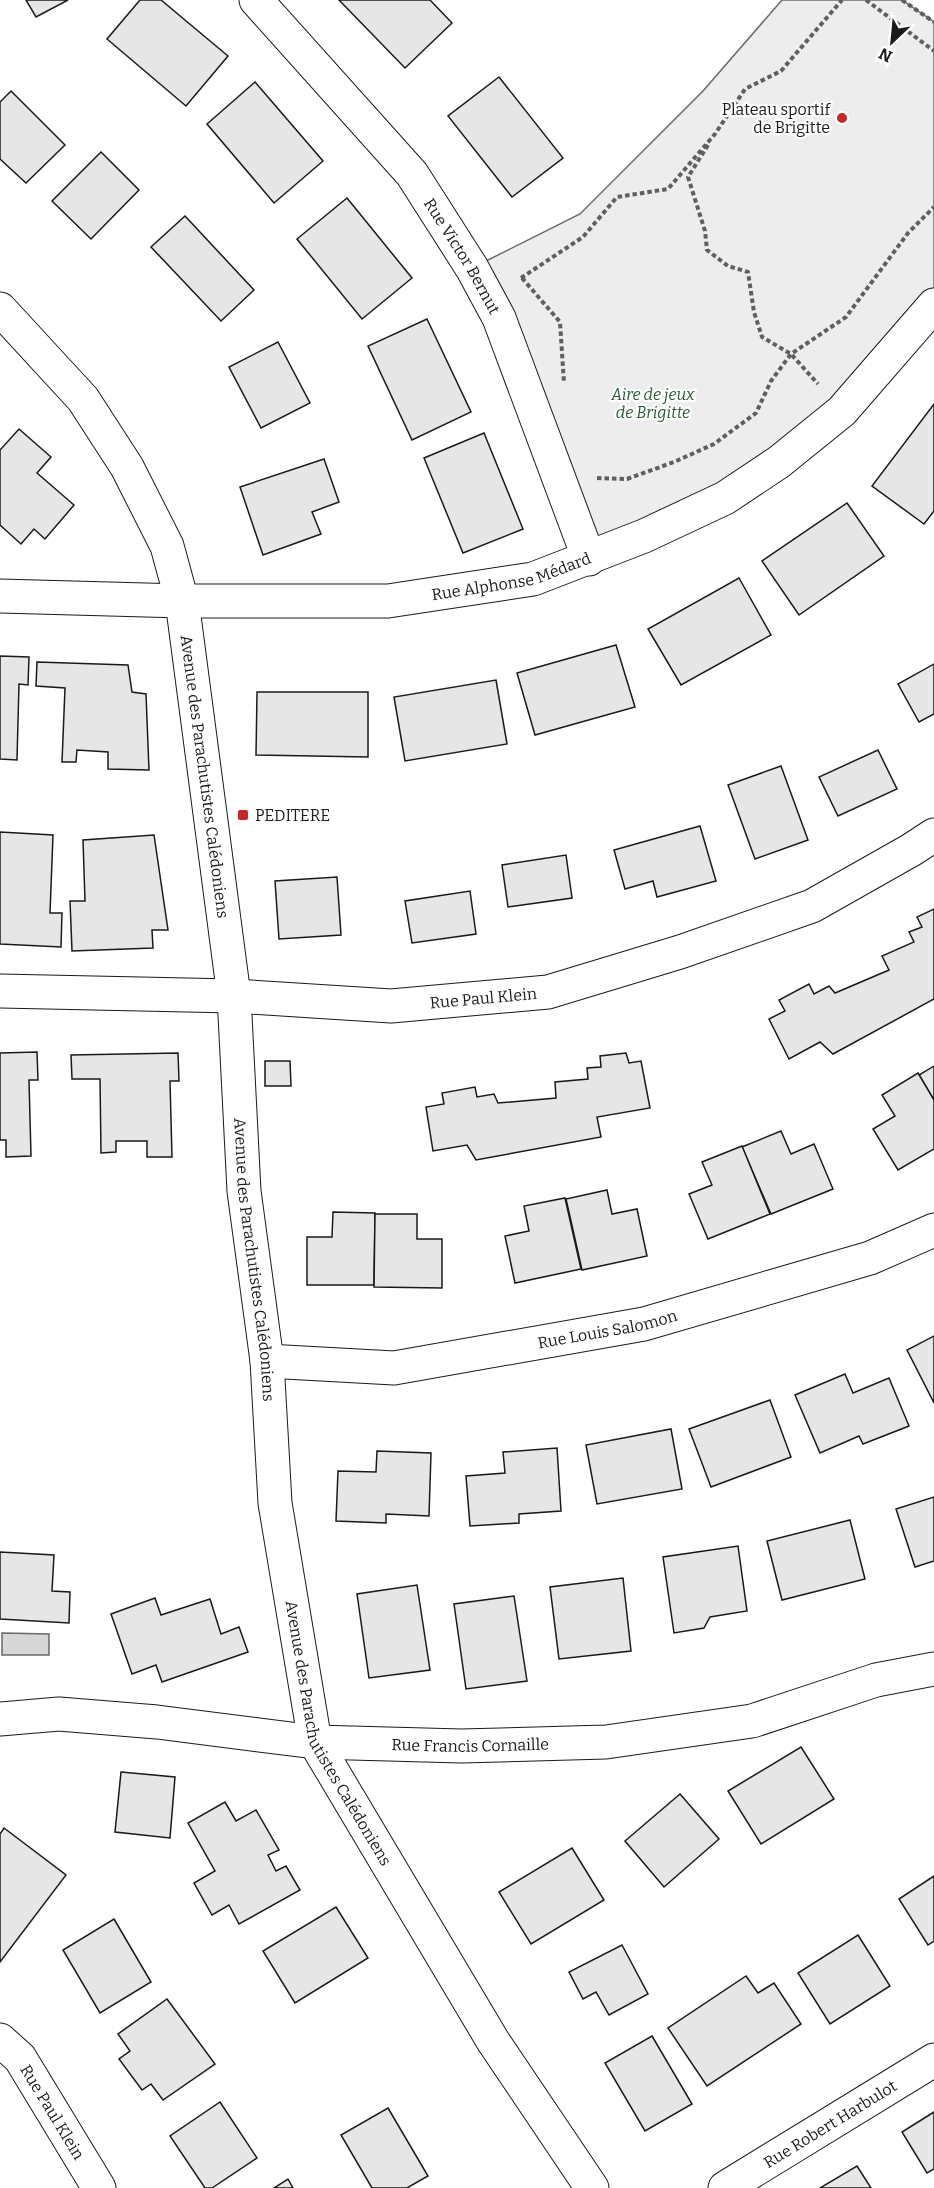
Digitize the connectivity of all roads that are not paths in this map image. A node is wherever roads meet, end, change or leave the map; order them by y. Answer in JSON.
{"nodes":[{"id":1,"x":256,"y":0,"type":"edge"},
{"id":2,"x":934,"y":305,"type":"edge"},
{"id":3,"x":0,"y":309,"type":"edge"},
{"id":4,"x":589,"y":559,"type":"junction"},
{"id":5,"x":0,"y":596,"type":"edge"},
{"id":6,"x":182,"y":601,"type":"junction"},
{"id":7,"x":934,"y":835,"type":"edge"},
{"id":8,"x":0,"y":991,"type":"edge"},
{"id":9,"x":234,"y":996,"type":"junction"},
{"id":10,"x":934,"y":1230,"type":"edge"},
{"id":11,"x":267,"y":1361,"type":"junction"},
{"id":12,"x":934,"y":1669,"type":"edge"},
{"id":13,"x":0,"y":1719,"type":"edge"},
{"id":14,"x":315,"y":1742,"type":"junction"},
{"id":15,"x":0,"y":2040,"type":"edge"},
{"id":16,"x":934,"y":2060,"type":"edge"},
{"id":17,"x":99,"y":2188,"type":"edge"},
{"id":18,"x":592,"y":2188,"type":"edge"},
{"id":19,"x":725,"y":2188,"type":"edge"}],
"edges":[{"from":1,"to":4,"type":"street","name":"Rue Victor Bernut"},
{"from":2,"to":4,"type":"street","name":"Rue Alphonse Médard"},
{"from":3,"to":6,"type":"street","name":"Avenue des Parachutistes Calédoniens"},
{"from":4,"to":6,"type":"street","name":"Rue Alphonse Médard"},
{"from":5,"to":6,"type":"street","name":"Rue Alphonse Médard"},
{"from":6,"to":9,"type":"street","name":"Avenue des Parachutistes Calédoniens"},
{"from":7,"to":9,"type":"street","name":"Rue Paul Klein"},
{"from":8,"to":9,"type":"street","name":"Rue Paul Klein"},
{"from":9,"to":11,"type":"street","name":"Avenue des Parachutistes Calédoniens"},
{"from":10,"to":11,"type":"street","name":"Rue Louis Salomon"},
{"from":11,"to":14,"type":"street","name":"Avenue des Parachutistes Calédoniens"},
{"from":12,"to":14,"type":"street","name":"Rue Francis Cornaille"},
{"from":13,"to":14,"type":"street","name":"Rue Francis Cornaille"},
{"from":14,"to":18,"type":"street","name":"Avenue des Parachutistes Calédoniens"},
{"from":15,"to":17,"type":"street","name":"Rue Paul Klein"},
{"from":16,"to":19,"type":"street","name":"Rue Robert Harbulot"}]}
